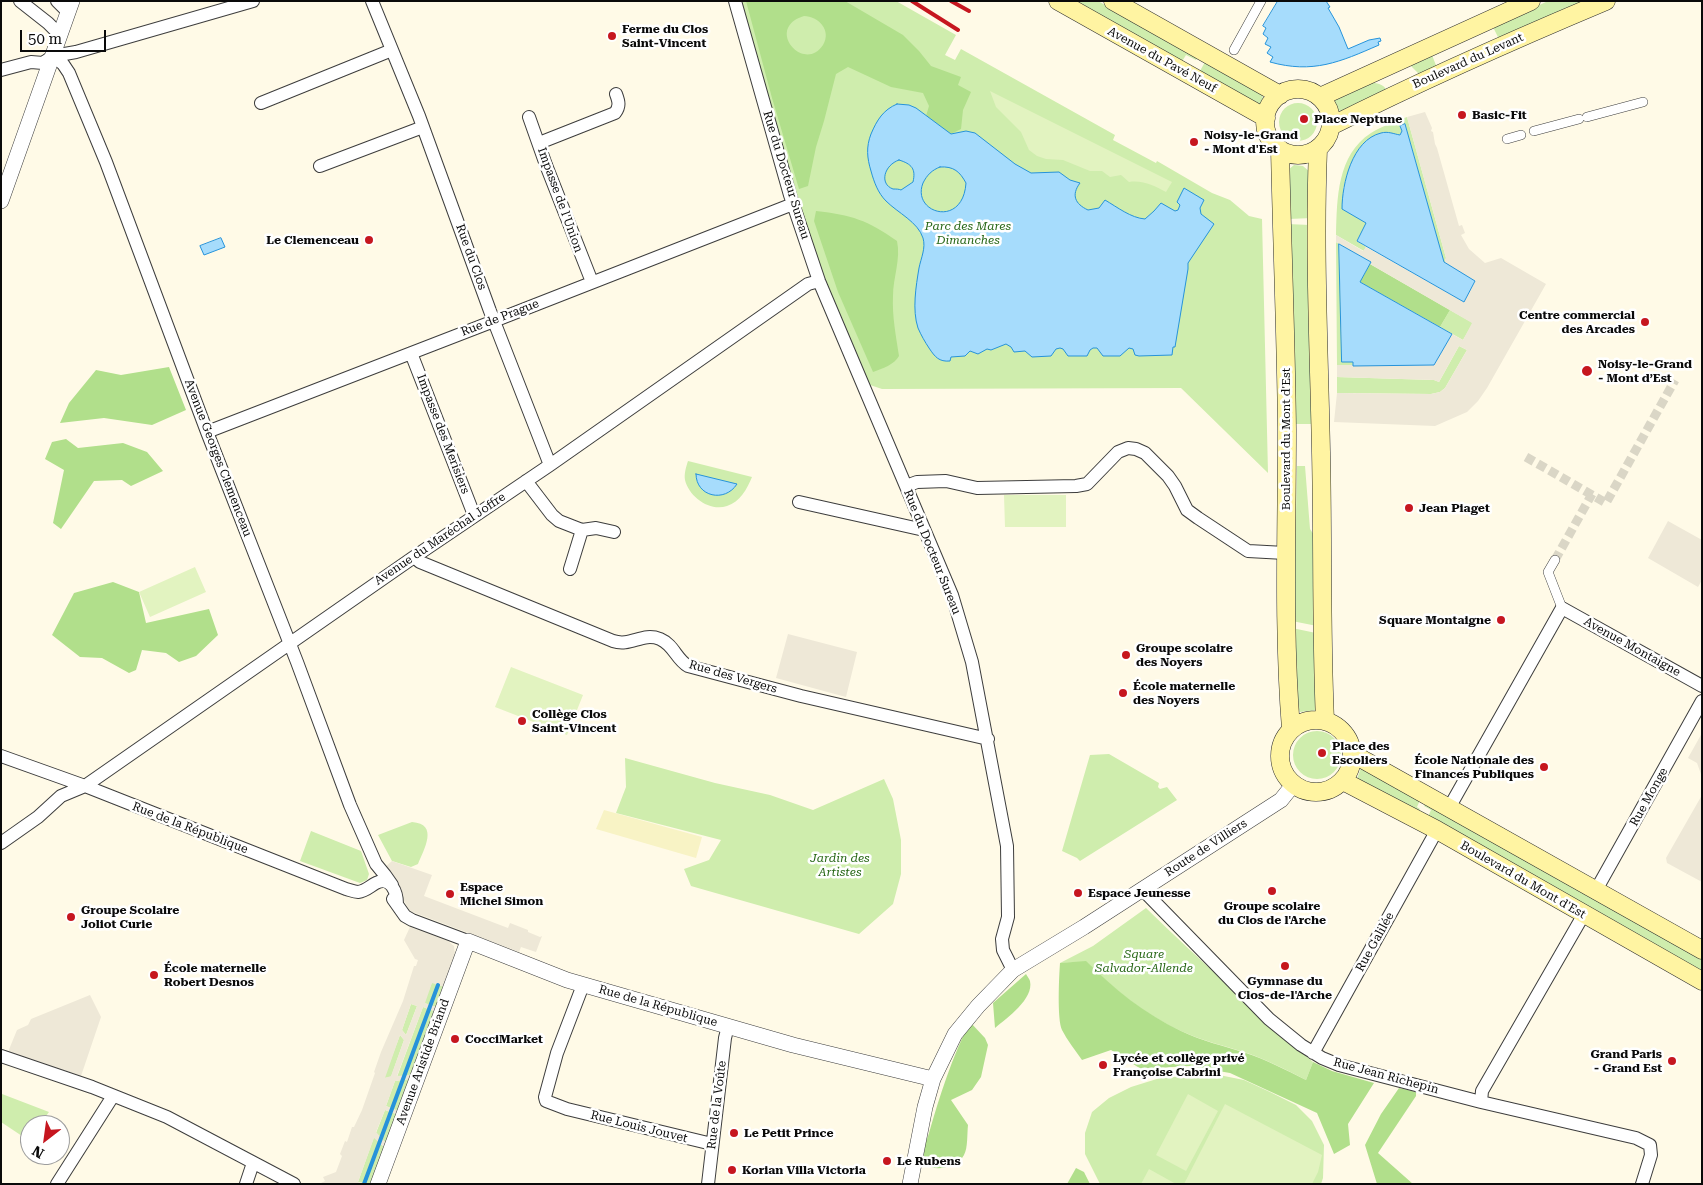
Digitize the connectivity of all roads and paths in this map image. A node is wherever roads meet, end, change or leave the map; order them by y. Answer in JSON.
{"nodes":[{"id":1,"x":20,"y":1,"type":"edge"},
{"id":2,"x":57,"y":1,"type":"edge"},
{"id":3,"x":253,"y":1,"type":"edge"},
{"id":4,"x":372,"y":1,"type":"edge"},
{"id":5,"x":736,"y":1,"type":"edge"},
{"id":6,"x":1058,"y":1,"type":"edge"},
{"id":7,"x":1113,"y":1,"type":"edge"},
{"id":8,"x":1261,"y":1,"type":"edge"},
{"id":9,"x":1531,"y":1,"type":"edge"},
{"id":10,"x":1606,"y":1,"type":"edge"},
{"id":11,"x":70,"y":7,"type":"edge"},
{"id":12,"x":60,"y":35,"type":"junction"},
{"id":13,"x":392,"y":50,"type":"junction"},
{"id":14,"x":1234,"y":50,"type":"dead end"},
{"id":15,"x":53,"y":56,"type":"junction"},
{"id":16,"x":1,"y":70,"type":"edge"},
{"id":17,"x":616,"y":94,"type":"dead end"},
{"id":18,"x":1280,"y":95,"type":"junction"},
{"id":19,"x":1320,"y":97,"type":"junction"},
{"id":20,"x":1643,"y":102,"type":"dead end"},
{"id":21,"x":261,"y":103,"type":"dead end"},
{"id":22,"x":529,"y":117,"type":"dead end"},
{"id":23,"x":1266,"y":118,"type":"junction"},
{"id":24,"x":1331,"y":126,"type":"junction"},
{"id":25,"x":422,"y":127,"type":"junction"},
{"id":26,"x":1534,"y":131,"type":"dead end"},
{"id":27,"x":1521,"y":135,"type":"dead end"},
{"id":28,"x":1507,"y":139,"type":"dead end"},
{"id":29,"x":539,"y":143,"type":"junction"},
{"id":30,"x":1280,"y":149,"type":"junction"},
{"id":31,"x":1318,"y":149,"type":"junction"},
{"id":32,"x":320,"y":166,"type":"dead end"},
{"id":33,"x":1,"y":201,"type":"edge"},
{"id":34,"x":793,"y":204,"type":"junction"},
{"id":35,"x":592,"y":282,"type":"junction"},
{"id":36,"x":819,"y":282,"type":"junction"},
{"id":37,"x":494,"y":321,"type":"junction"},
{"id":38,"x":411,"y":353,"type":"junction"},
{"id":39,"x":207,"y":432,"type":"junction"},
{"id":40,"x":550,"y":465,"type":"junction"},
{"id":41,"x":526,"y":481,"type":"junction"},
{"id":42,"x":906,"y":486,"type":"junction"},
{"id":43,"x":799,"y":502,"type":"dead end"},
{"id":44,"x":474,"y":515,"type":"junction"},
{"id":45,"x":582,"y":530,"type":"junction"},
{"id":46,"x":924,"y":530,"type":"junction"},
{"id":47,"x":614,"y":532,"type":"dead end"},
{"id":48,"x":1286,"y":553,"type":"junction"},
{"id":49,"x":414,"y":557,"type":"junction"},
{"id":50,"x":1555,"y":560,"type":"tunnel mouth"},
{"id":51,"x":570,"y":569,"type":"dead end"},
{"id":52,"x":1562,"y":608,"type":"junction"},
{"id":53,"x":289,"y":644,"type":"junction"},
{"id":54,"x":1702,"y":686,"type":"edge"},
{"id":55,"x":1702,"y":701,"type":"edge"},
{"id":56,"x":1326,"y":721,"type":"junction"},
{"id":57,"x":1292,"y":729,"type":"junction"},
{"id":58,"x":988,"y":739,"type":"junction"},
{"id":59,"x":1353,"y":754,"type":"junction"},
{"id":60,"x":1,"y":756,"type":"edge"},
{"id":61,"x":56,"y":777,"type":"junction"},
{"id":62,"x":1343,"y":781,"type":"junction"},
{"id":63,"x":1293,"y":785,"type":"junction"},
{"id":64,"x":85,"y":786,"type":"junction"},
{"id":65,"x":61,"y":796,"type":"junction"},
{"id":66,"x":1449,"y":808,"type":"junction"},
{"id":67,"x":1437,"y":830,"type":"junction"},
{"id":68,"x":1,"y":843,"type":"edge"},
{"id":69,"x":376,"y":866,"type":"junction"},
{"id":70,"x":377,"y":882,"type":"junction"},
{"id":71,"x":392,"y":885,"type":"junction"},
{"id":72,"x":1142,"y":889,"type":"junction"},
{"id":73,"x":1595,"y":892,"type":"junction"},
{"id":74,"x":398,"y":904,"type":"junction"},
{"id":75,"x":1584,"y":914,"type":"junction"},
{"id":76,"x":468,"y":941,"type":"junction"},
{"id":77,"x":1702,"y":950,"type":"edge"},
{"id":78,"x":1013,"y":970,"type":"junction"},
{"id":79,"x":1702,"y":981,"type":"edge"},
{"id":80,"x":583,"y":985,"type":"junction"},
{"id":81,"x":728,"y":1026,"type":"junction"},
{"id":82,"x":1313,"y":1053,"type":"junction"},
{"id":83,"x":1,"y":1056,"type":"edge"},
{"id":84,"x":933,"y":1079,"type":"junction"},
{"id":85,"x":114,"y":1096,"type":"junction"},
{"id":86,"x":1480,"y":1102,"type":"junction"},
{"id":87,"x":712,"y":1144,"type":"junction"},
{"id":88,"x":253,"y":1162,"type":"junction"},
{"id":89,"x":57,"y":1184,"type":"edge"},
{"id":90,"x":246,"y":1184,"type":"edge"},
{"id":91,"x":294,"y":1184,"type":"edge"},
{"id":92,"x":378,"y":1184,"type":"edge"},
{"id":93,"x":708,"y":1184,"type":"edge"},
{"id":94,"x":910,"y":1184,"type":"edge"},
{"id":95,"x":1642,"y":1184,"type":"edge"}],
"edges":[{"from":1,"to":12,"type":"street"},
{"from":2,"to":11,"type":"street"},
{"from":3,"to":15,"type":"street"},
{"from":4,"to":13,"type":"street","name":"Rue du Clos"},
{"from":5,"to":34,"type":"street","name":"Rue du Docteur Sureau"},
{"from":6,"to":23,"type":"main road","name":"Avenue du Pavé Neuf"},
{"from":7,"to":18,"type":"main road"},
{"from":8,"to":14,"type":"street"},
{"from":9,"to":19,"type":"main road"},
{"from":10,"to":24,"type":"main road","name":"Boulevard du Levant"},
{"from":11,"to":12,"type":"street"},
{"from":12,"to":15,"type":"street"},
{"from":13,"to":21,"type":"street"},
{"from":13,"to":25,"type":"street","name":"Rue du Clos"},
{"from":15,"to":16,"type":"street"},
{"from":15,"to":33,"type":"street"},
{"from":15,"to":39,"type":"street","name":"Avenue Georges Clemenceau"},
{"from":17,"to":29,"type":"street"},
{"from":18,"to":19,"type":"main road"},
{"from":18,"to":23,"type":"main road"},
{"from":19,"to":24,"type":"main road"},
{"from":20,"to":26,"type":"street"},
{"from":22,"to":29,"type":"street","name":"Impasse de l'Union"},
{"from":23,"to":30,"type":"main road"},
{"from":24,"to":31,"type":"main road"},
{"from":25,"to":32,"type":"street"},
{"from":25,"to":37,"type":"street","name":"Rue du Clos"},
{"from":27,"to":28,"type":"street"},
{"from":29,"to":35,"type":"street","name":"Impasse de l'Union"},
{"from":30,"to":31,"type":"main road"},
{"from":30,"to":48,"type":"main road","name":"Boulevard du Mont d'Est"},
{"from":31,"to":56,"type":"main road"},
{"from":34,"to":35,"type":"street","name":"Rue de Prague"},
{"from":34,"to":36,"type":"street","name":"Rue du Docteur Sureau"},
{"from":35,"to":37,"type":"street","name":"Rue de Prague"},
{"from":36,"to":40,"type":"street","name":"Avenue du Maréchal Joffre"},
{"from":36,"to":42,"type":"street","name":"Rue du Docteur Sureau"},
{"from":37,"to":38,"type":"street","name":"Rue de Prague"},
{"from":37,"to":40,"type":"street","name":"Rue du Clos"},
{"from":38,"to":39,"type":"street","name":"Rue de Prague"},
{"from":38,"to":44,"type":"street","name":"Impasse des Merisiers"},
{"from":39,"to":53,"type":"street","name":"Avenue Georges Clemenceau"},
{"from":40,"to":41,"type":"street","name":"Avenue du Maréchal Joffre"},
{"from":41,"to":44,"type":"street","name":"Avenue du Maréchal Joffre"},
{"from":41,"to":45,"type":"street"},
{"from":42,"to":46,"type":"street","name":"Rue du Docteur Sureau"},
{"from":42,"to":48,"type":"street"},
{"from":43,"to":46,"type":"street"},
{"from":44,"to":49,"type":"street","name":"Avenue du Maréchal Joffre"},
{"from":45,"to":47,"type":"street"},
{"from":45,"to":51,"type":"street"},
{"from":46,"to":58,"type":"street","name":"Rue du Docteur Sureau"},
{"from":48,"to":57,"type":"main road","name":"Boulevard du Mont d'Est"},
{"from":49,"to":53,"type":"street","name":"Avenue du Maréchal Joffre"},
{"from":49,"to":58,"type":"street","name":"Rue des Vergers"},
{"from":50,"to":52,"type":"street"},
{"from":52,"to":54,"type":"street","name":"Avenue Montaigne"},
{"from":52,"to":66,"type":"street"},
{"from":53,"to":64,"type":"street","name":"Avenue du Maréchal Joffre"},
{"from":53,"to":69,"type":"street","name":"Avenue Georges Clemenceau"},
{"from":55,"to":73,"type":"street","name":"Rue Monge"},
{"from":56,"to":57,"type":"main road"},
{"from":56,"to":59,"type":"main road"},
{"from":57,"to":63,"type":"main road"},
{"from":58,"to":78,"type":"street","name":"Rue du Docteur Sureau"},
{"from":59,"to":62,"type":"main road"},
{"from":59,"to":66,"type":"main road","name":"Boulevard du Mont d'Est"},
{"from":60,"to":61,"type":"street","name":"Rue de la République"},
{"from":61,"to":64,"type":"street","name":"Rue de la République"},
{"from":61,"to":65,"type":"street"},
{"from":62,"to":63,"type":"main road"},
{"from":62,"to":67,"type":"main road","name":"Boulevard du Mont d'Est"},
{"from":63,"to":72,"type":"street","name":"Route de Villiers"},
{"from":64,"to":65,"type":"street","name":"Avenue du Maréchal Joffre"},
{"from":64,"to":70,"type":"street","name":"Rue de la République"},
{"from":65,"to":68,"type":"street","name":"Avenue du Maréchal Joffre"},
{"from":66,"to":73,"type":"main road","name":"Boulevard du Mont d'Est"},
{"from":67,"to":75,"type":"main road","name":"Boulevard du Mont d'Est"},
{"from":67,"to":82,"type":"street","name":"Rue Galilée"},
{"from":69,"to":70,"type":"street","name":"Avenue Georges Clemenceau"},
{"from":69,"to":71,"type":"street","name":"Avenue Georges Clemenceau"},
{"from":70,"to":71,"type":"street"},
{"from":70,"to":74,"type":"street","name":"Rue de la République"},
{"from":71,"to":74,"type":"street","name":"Rue de la République"},
{"from":72,"to":78,"type":"street","name":"Route de Villiers"},
{"from":72,"to":82,"type":"street","name":"Rue Jean Richepin"},
{"from":73,"to":77,"type":"main road","name":"Boulevard du Mont d'Est"},
{"from":74,"to":76,"type":"street","name":"Rue de la République"},
{"from":75,"to":79,"type":"main road","name":"Boulevard du Mont d'Est"},
{"from":75,"to":86,"type":"street"},
{"from":76,"to":80,"type":"street","name":"Rue de la République"},
{"from":76,"to":92,"type":"street","name":"Avenue Aristide Briand"},
{"from":78,"to":84,"type":"street"},
{"from":80,"to":81,"type":"street","name":"Rue de la République"},
{"from":80,"to":87,"type":"street","name":"Rue Louis Jouvet"},
{"from":81,"to":84,"type":"street","name":"Rue de la République"},
{"from":81,"to":87,"type":"street","name":"Rue de la Voûte"},
{"from":82,"to":86,"type":"street","name":"Rue Jean Richepin"},
{"from":83,"to":85,"type":"street"},
{"from":84,"to":94,"type":"street"},
{"from":85,"to":88,"type":"street"},
{"from":85,"to":89,"type":"street"},
{"from":86,"to":95,"type":"street","name":"Rue Jean Richepin"},
{"from":87,"to":93,"type":"street","name":"Rue de la Voûte"},
{"from":88,"to":90,"type":"street"},
{"from":88,"to":91,"type":"street"}]}
